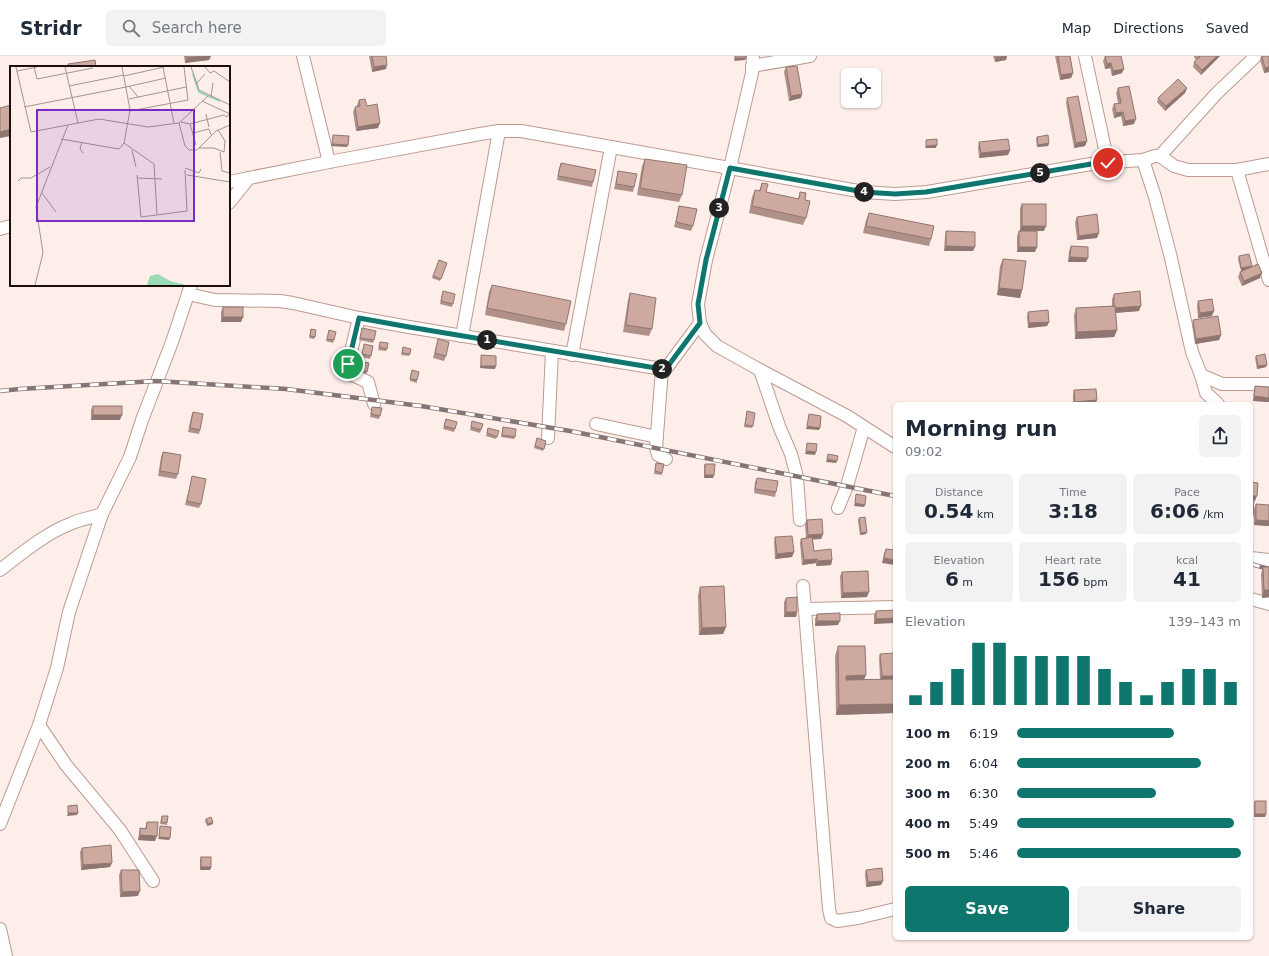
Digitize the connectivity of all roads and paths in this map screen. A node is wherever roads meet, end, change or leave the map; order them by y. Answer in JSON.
{"nodes":[{"id":1,"x":303,"y":56,"type":"edge"},
{"id":2,"x":810,"y":56,"type":"edge"},
{"id":3,"x":1085,"y":56,"type":"edge"},
{"id":4,"x":1256,"y":56,"type":"edge"},
{"id":5,"x":753,"y":61,"type":"edge"},
{"id":6,"x":498,"y":131,"type":"junction"},
{"id":7,"x":611,"y":147,"type":"junction"},
{"id":8,"x":1160,"y":156,"type":"junction"},
{"id":9,"x":1143,"y":160,"type":"junction"},
{"id":10,"x":329,"y":162,"type":"junction"},
{"id":11,"x":1108,"y":163,"type":"junction"},
{"id":12,"x":1269,"y":164,"type":"edge"},
{"id":13,"x":730,"y":168,"type":"junction"},
{"id":14,"x":1237,"y":170,"type":"junction"},
{"id":15,"x":249,"y":178,"type":"junction"},
{"id":16,"x":230,"y":182,"type":"edge"},
{"id":17,"x":230,"y":202,"type":"edge"},
{"id":18,"x":10,"y":226,"type":"edge"},
{"id":19,"x":0,"y":229,"type":"edge"},
{"id":20,"x":1264,"y":242,"type":"edge"},
{"id":21,"x":1269,"y":280,"type":"edge"},
{"id":22,"x":190,"y":289,"type":"edge"},
{"id":23,"x":359,"y":318,"type":"junction"},
{"id":24,"x":700,"y":323,"type":"junction"},
{"id":25,"x":462,"y":336,"type":"junction"},
{"id":26,"x":552,"y":351,"type":"junction"},
{"id":27,"x":572,"y":354,"type":"junction"},
{"id":28,"x":662,"y":369,"type":"junction"},
{"id":29,"x":760,"y":370,"type":"junction"},
{"id":30,"x":1201,"y":375,"type":"junction"},
{"id":31,"x":1269,"y":384,"type":"edge"},
{"id":32,"x":1216,"y":402,"type":"edge"},
{"id":33,"x":374,"y":404,"type":"dead end"},
{"id":34,"x":596,"y":424,"type":"dead end"},
{"id":35,"x":864,"y":427,"type":"junction"},
{"id":36,"x":657,"y":437,"type":"junction"},
{"id":37,"x":548,"y":438,"type":"dead end"},
{"id":38,"x":893,"y":446,"type":"edge"},
{"id":39,"x":666,"y":459,"type":"dead end"},
{"id":40,"x":838,"y":508,"type":"dead end"},
{"id":41,"x":102,"y":514,"type":"junction"},
{"id":42,"x":800,"y":520,"type":"dead end"},
{"id":43,"x":1253,"y":558,"type":"edge"},
{"id":44,"x":1269,"y":560,"type":"edge"},
{"id":45,"x":0,"y":570,"type":"edge"},
{"id":46,"x":803,"y":586,"type":"dead end"},
{"id":47,"x":1253,"y":600,"type":"edge"},
{"id":48,"x":1269,"y":604,"type":"edge"},
{"id":49,"x":893,"y":607,"type":"edge"},
{"id":50,"x":806,"y":609,"type":"junction"},
{"id":51,"x":39,"y":725,"type":"junction"},
{"id":52,"x":0,"y":824,"type":"edge"},
{"id":53,"x":153,"y":881,"type":"dead end"},
{"id":54,"x":893,"y":909,"type":"edge"},
{"id":55,"x":0,"y":929,"type":"edge"},
{"id":56,"x":6,"y":956,"type":"edge"}],
"edges":[{"from":1,"to":10,"type":"street"},
{"from":2,"to":5,"type":"street"},
{"from":3,"to":11,"type":"street"},
{"from":4,"to":8,"type":"street"},
{"from":5,"to":13,"type":"street"},
{"from":6,"to":7,"type":"street"},
{"from":6,"to":10,"type":"street"},
{"from":6,"to":25,"type":"street"},
{"from":7,"to":13,"type":"street"},
{"from":7,"to":27,"type":"street"},
{"from":8,"to":9,"type":"street"},
{"from":8,"to":14,"type":"street"},
{"from":9,"to":11,"type":"street"},
{"from":9,"to":30,"type":"street"},
{"from":10,"to":15,"type":"street"},
{"from":11,"to":13,"type":"street"},
{"from":12,"to":14,"type":"street"},
{"from":13,"to":24,"type":"street"},
{"from":14,"to":20,"type":"street"},
{"from":15,"to":16,"type":"street"},
{"from":15,"to":17,"type":"street"},
{"from":18,"to":19,"type":"street"},
{"from":20,"to":21,"type":"street"},
{"from":22,"to":23,"type":"street"},
{"from":22,"to":41,"type":"street"},
{"from":23,"to":25,"type":"street"},
{"from":23,"to":33,"type":"street"},
{"from":24,"to":28,"type":"street"},
{"from":24,"to":29,"type":"street"},
{"from":25,"to":26,"type":"street"},
{"from":26,"to":27,"type":"street"},
{"from":26,"to":37,"type":"street"},
{"from":27,"to":28,"type":"street"},
{"from":28,"to":36,"type":"street"},
{"from":29,"to":35,"type":"street"},
{"from":29,"to":42,"type":"street"},
{"from":30,"to":31,"type":"street"},
{"from":30,"to":32,"type":"street"},
{"from":34,"to":36,"type":"street"},
{"from":35,"to":38,"type":"street"},
{"from":35,"to":40,"type":"street"},
{"from":36,"to":39,"type":"street"},
{"from":41,"to":45,"type":"street"},
{"from":41,"to":51,"type":"street"},
{"from":43,"to":44,"type":"street"},
{"from":46,"to":50,"type":"street"},
{"from":47,"to":48,"type":"street"},
{"from":49,"to":50,"type":"street"},
{"from":50,"to":54,"type":"street"},
{"from":51,"to":52,"type":"street"},
{"from":51,"to":53,"type":"street"},
{"from":55,"to":56,"type":"street"}]}
